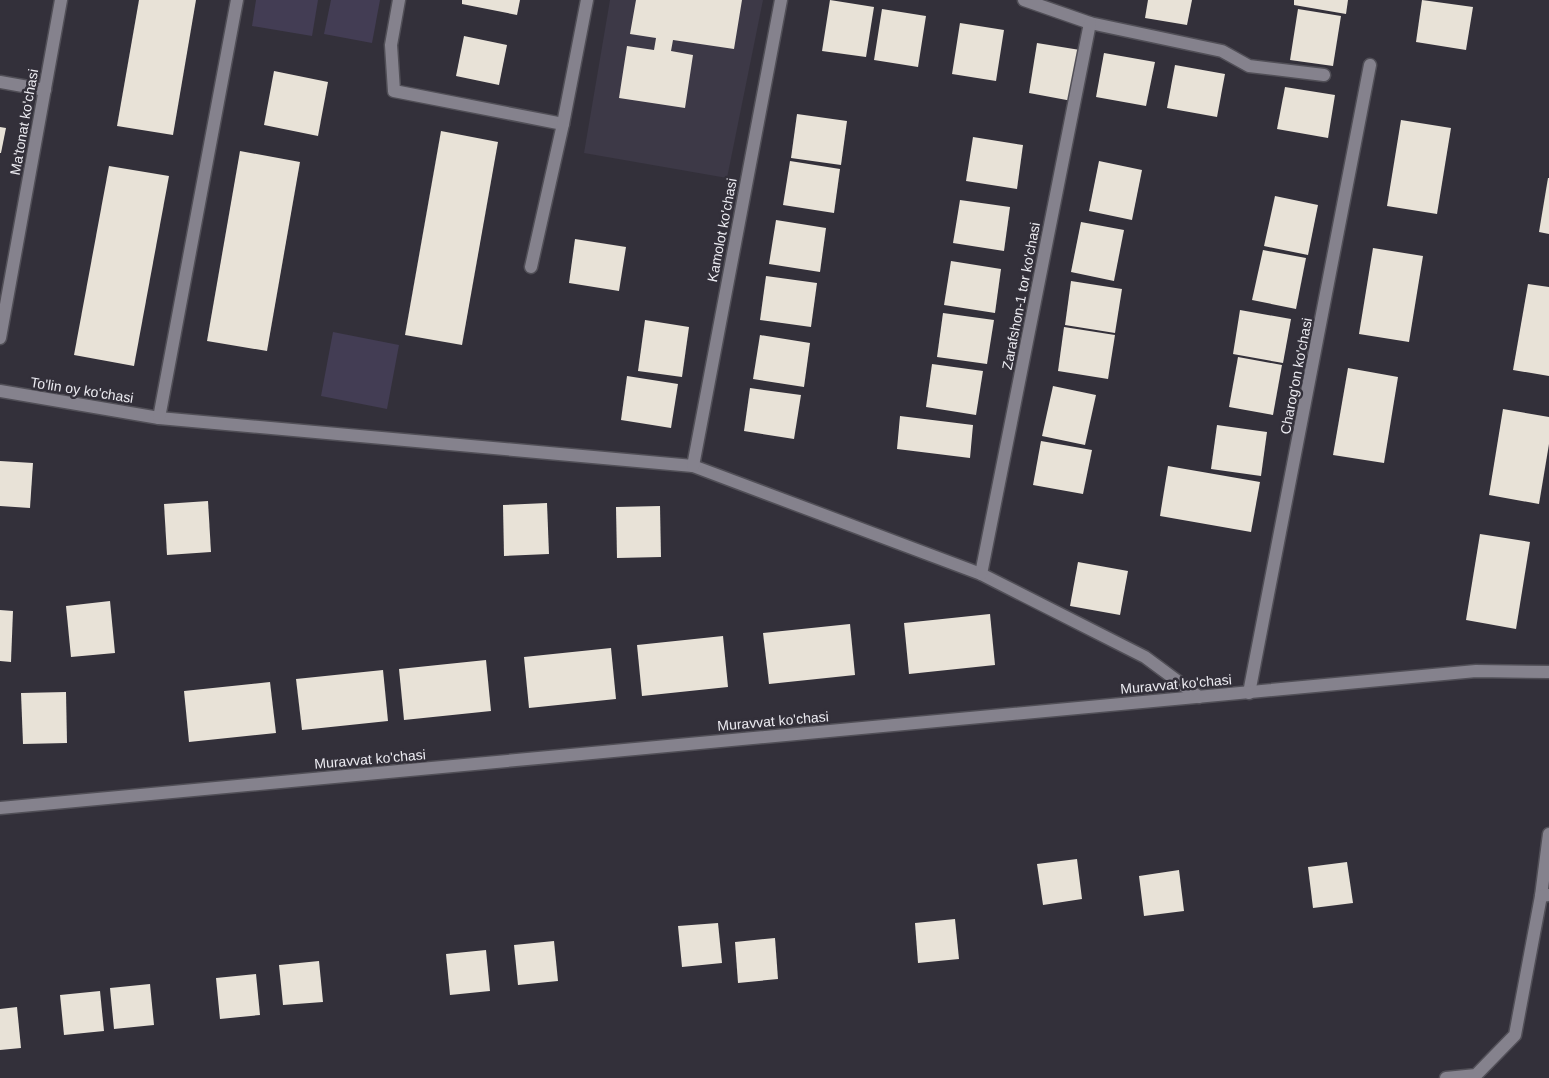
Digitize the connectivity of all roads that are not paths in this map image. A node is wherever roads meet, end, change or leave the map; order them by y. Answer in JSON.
{"nodes":[{"id":1,"x":61,"y":0,"type":"edge"},
{"id":2,"x":237,"y":0,"type":"edge"},
{"id":3,"x":399,"y":0,"type":"edge"},
{"id":4,"x":587,"y":0,"type":"edge"},
{"id":5,"x":781,"y":0,"type":"edge"},
{"id":6,"x":1027,"y":0,"type":"edge"},
{"id":7,"x":1090,"y":23,"type":"junction"},
{"id":8,"x":1370,"y":65,"type":"dead end"},
{"id":9,"x":1324,"y":75,"type":"dead end"},
{"id":10,"x":0,"y":82,"type":"edge"},
{"id":11,"x":45,"y":90,"type":"junction"},
{"id":12,"x":563,"y":124,"type":"junction"},
{"id":13,"x":531,"y":267,"type":"dead end"},
{"id":14,"x":0,"y":338,"type":"edge"},
{"id":15,"x":0,"y":392,"type":"edge"},
{"id":16,"x":159,"y":418,"type":"junction"},
{"id":17,"x":693,"y":466,"type":"junction"},
{"id":18,"x":981,"y":574,"type":"junction"},
{"id":19,"x":1549,"y":672,"type":"edge"},
{"id":20,"x":1249,"y":693,"type":"junction"},
{"id":21,"x":1199,"y":697,"type":"junction"},
{"id":22,"x":0,"y":808,"type":"edge"},
{"id":23,"x":1549,"y":834,"type":"edge"},
{"id":24,"x":1545,"y":895,"type":"edge"},
{"id":25,"x":1446,"y":1078,"type":"edge"}],
"edges":[{"from":1,"to":11,"type":"street","name":"Ma'tonat ko'chasi"},
{"from":2,"to":16,"type":"street"},
{"from":3,"to":12,"type":"street"},
{"from":4,"to":12,"type":"street"},
{"from":5,"to":17,"type":"street","name":"Kamolot ko'chasi"},
{"from":6,"to":7,"type":"street"},
{"from":7,"to":9,"type":"street"},
{"from":7,"to":18,"type":"street","name":"Zarafshon-1 tor ko'chasi"},
{"from":8,"to":20,"type":"street","name":"Charog'on ko'chasi"},
{"from":10,"to":11,"type":"street"},
{"from":11,"to":14,"type":"street","name":"Ma'tonat ko'chasi"},
{"from":12,"to":13,"type":"street"},
{"from":15,"to":16,"type":"street","name":"To'lin oy ko'chasi"},
{"from":16,"to":17,"type":"street","name":"To'lin oy ko'chasi"},
{"from":17,"to":18,"type":"street","name":"To'lin oy ko'chasi"},
{"from":18,"to":21,"type":"street","name":"To'lin oy ko'chasi"},
{"from":19,"to":20,"type":"street","name":"Muravvat ko'chasi"},
{"from":20,"to":21,"type":"street","name":"Muravvat ko'chasi"},
{"from":21,"to":22,"type":"street","name":"Muravvat ko'chasi"},
{"from":23,"to":24,"type":"street"},
{"from":24,"to":25,"type":"street"}]}
